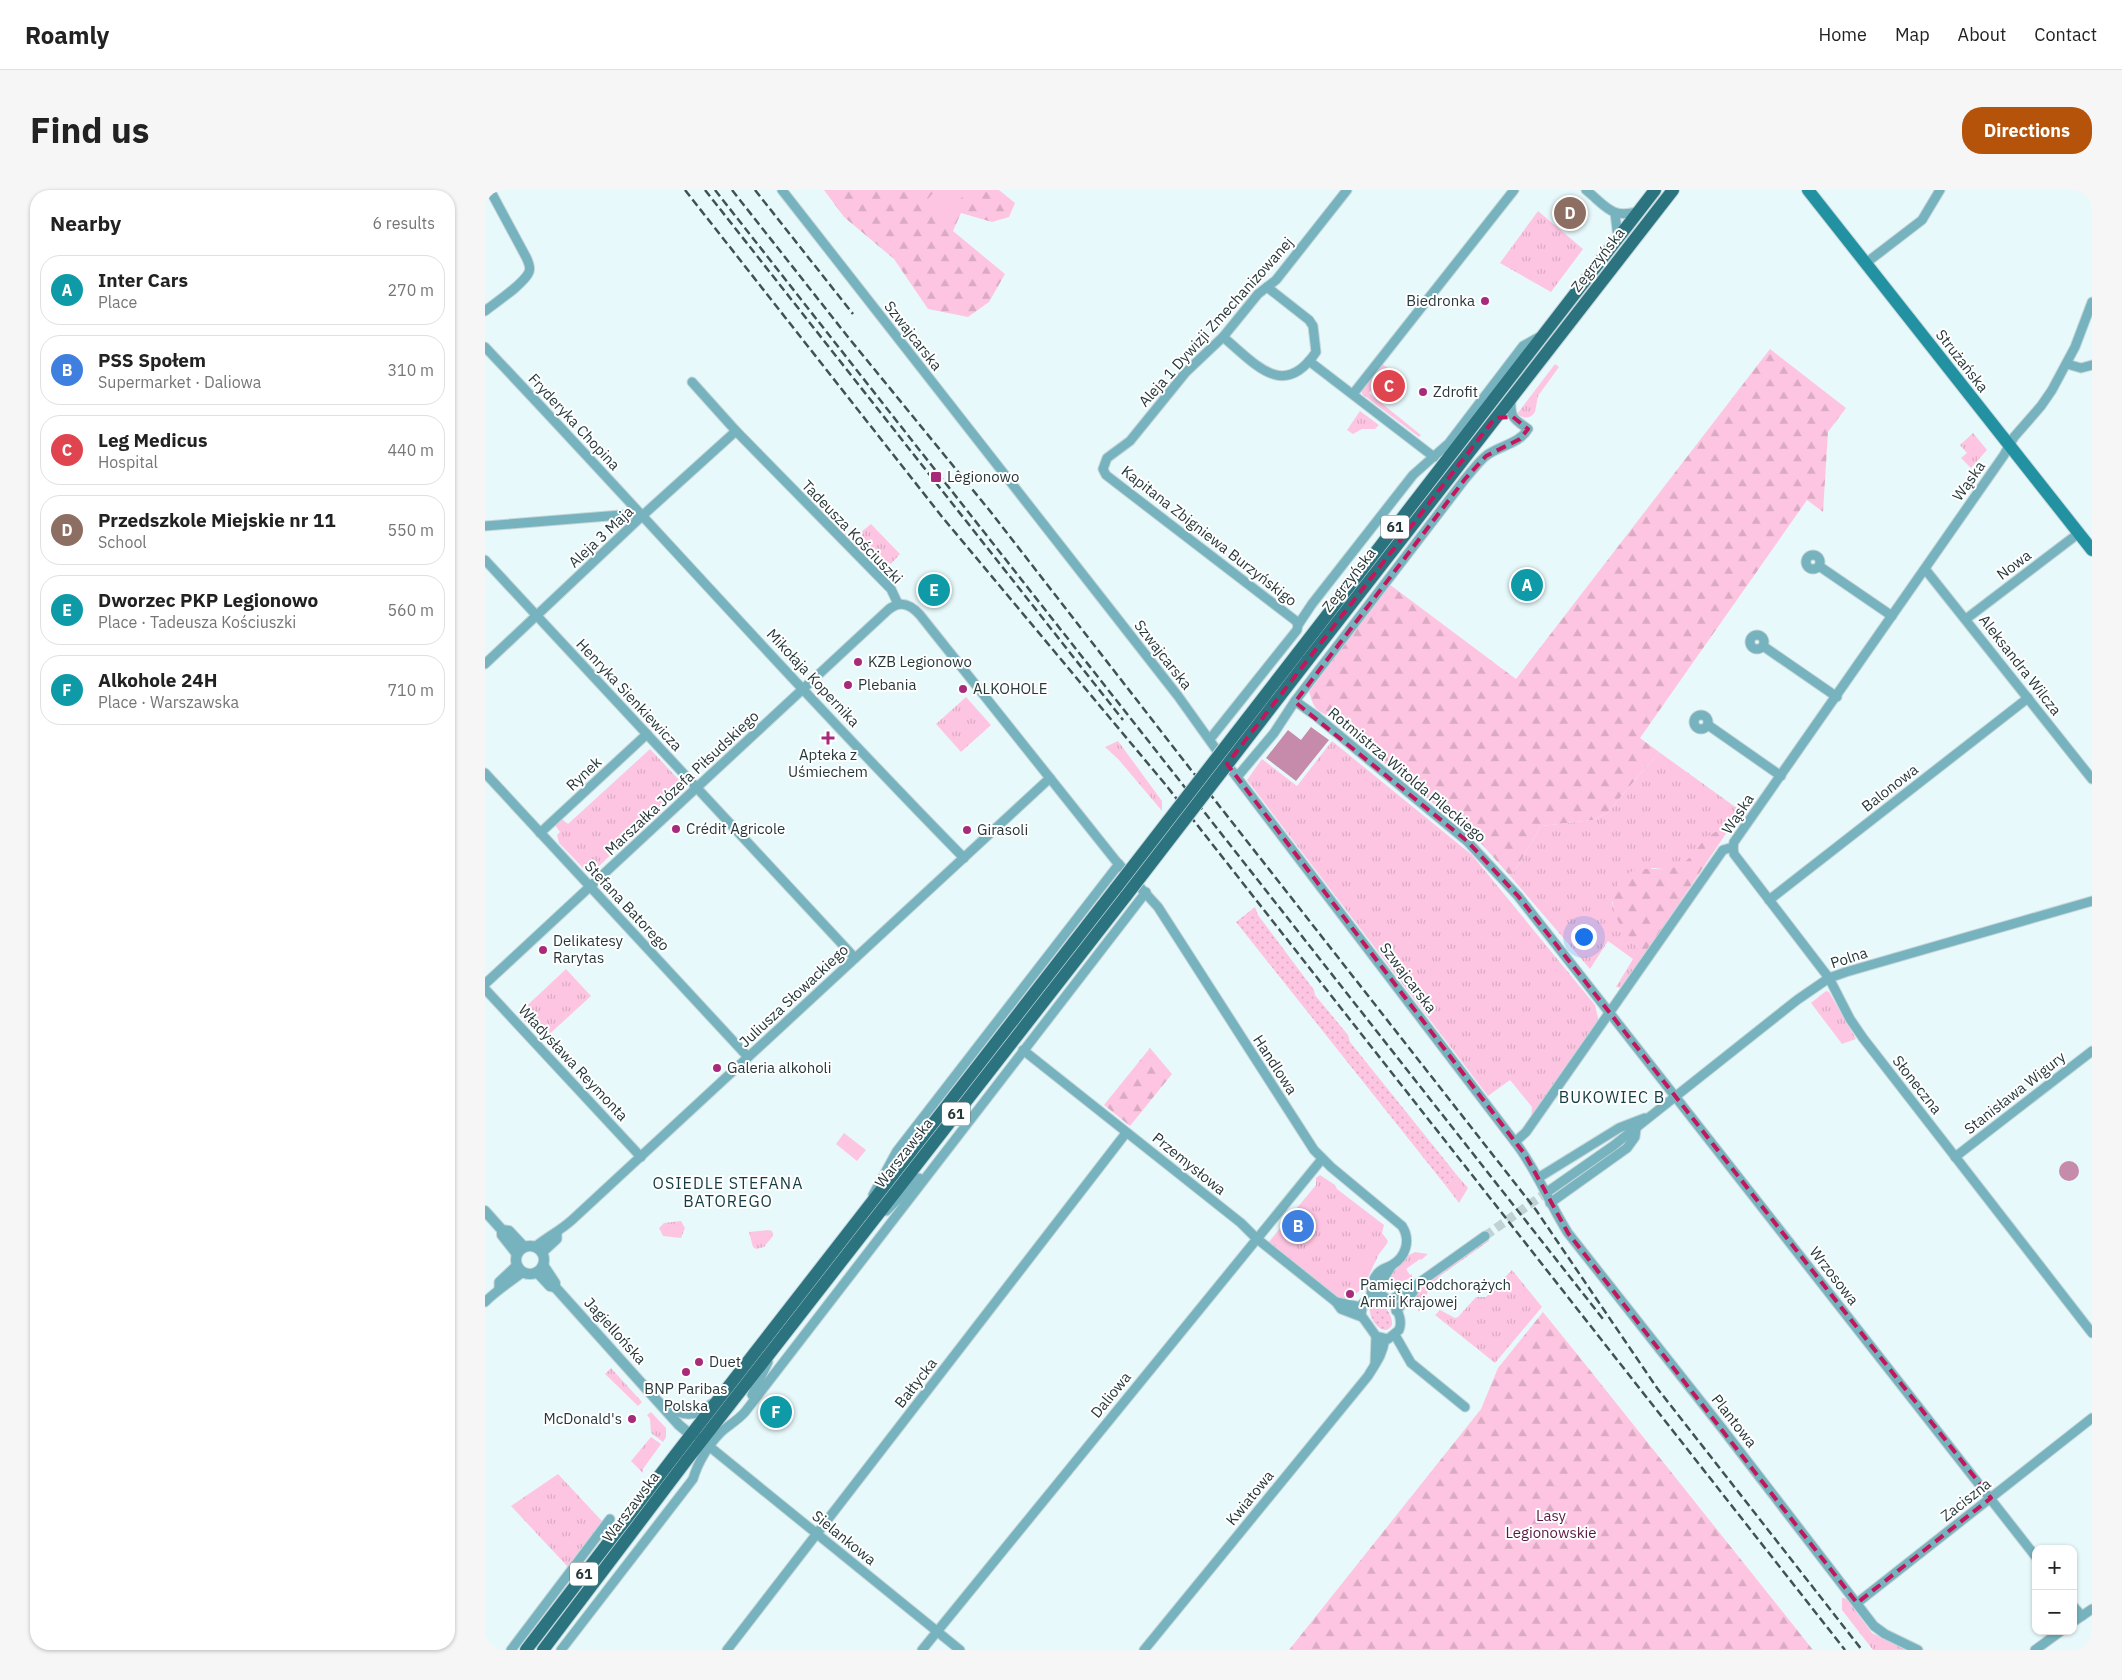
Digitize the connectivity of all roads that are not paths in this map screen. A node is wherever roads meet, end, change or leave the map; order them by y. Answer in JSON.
{"nodes":[{"id":1,"x":490,"y":190,"type":"edge"},
{"id":2,"x":782,"y":190,"type":"edge"},
{"id":3,"x":1347,"y":190,"type":"edge"},
{"id":4,"x":1514,"y":190,"type":"edge"},
{"id":5,"x":1586,"y":190,"type":"edge"},
{"id":6,"x":1655,"y":190,"type":"edge"},
{"id":7,"x":1673,"y":190,"type":"edge"},
{"id":8,"x":1808,"y":190,"type":"edge"},
{"id":9,"x":1940,"y":190,"type":"edge"},
{"id":10,"x":1639,"y":211,"type":"junction"},
{"id":11,"x":1615,"y":213,"type":"junction"},
{"id":12,"x":1618,"y":238,"type":"junction"},
{"id":13,"x":1866,"y":263,"type":"junction"},
{"id":14,"x":1267,"y":287,"type":"junction"},
{"id":15,"x":2092,"y":302,"type":"edge"},
{"id":16,"x":485,"y":311,"type":"edge"},
{"id":17,"x":1542,"y":335,"type":"junction"},
{"id":18,"x":1223,"y":337,"type":"junction"},
{"id":19,"x":485,"y":346,"type":"edge"},
{"id":20,"x":1309,"y":361,"type":"junction"},
{"id":21,"x":2067,"y":364,"type":"junction"},
{"id":22,"x":2092,"y":364,"type":"edge"},
{"id":23,"x":693,"y":382,"type":"dead end"},
{"id":24,"x":1353,"y":394,"type":"junction"},
{"id":25,"x":1511,"y":398,"type":"junction"},
{"id":26,"x":1513,"y":417,"type":"junction"},
{"id":27,"x":1495,"y":418,"type":"junction"},
{"id":28,"x":736,"y":431,"type":"junction"},
{"id":29,"x":2010,"y":446,"type":"junction"},
{"id":30,"x":1434,"y":457,"type":"junction"},
{"id":31,"x":1103,"y":469,"type":"joint"},
{"id":32,"x":642,"y":516,"type":"junction"},
{"id":33,"x":485,"y":526,"type":"edge"},
{"id":34,"x":2079,"y":533,"type":"junction"},
{"id":35,"x":2092,"y":550,"type":"edge"},
{"id":36,"x":485,"y":560,"type":"edge"},
{"id":37,"x":1819,"y":566,"type":"dead end"},
{"id":38,"x":1925,"y":569,"type":"junction"},
{"id":39,"x":898,"y":604,"type":"junction"},
{"id":40,"x":537,"y":616,"type":"junction"},
{"id":41,"x":1891,"y":616,"type":"junction"},
{"id":42,"x":1966,"y":619,"type":"junction"},
{"id":43,"x":1298,"y":625,"type":"junction"},
{"id":44,"x":1763,"y":646,"type":"dead end"},
{"id":45,"x":1302,"y":657,"type":"junction"},
{"id":46,"x":485,"y":664,"type":"edge"},
{"id":47,"x":803,"y":689,"type":"junction"},
{"id":48,"x":1837,"y":697,"type":"junction"},
{"id":49,"x":2028,"y":698,"type":"junction"},
{"id":50,"x":1295,"y":701,"type":"junction"},
{"id":51,"x":1707,"y":725,"type":"dead end"},
{"id":52,"x":647,"y":734,"type":"junction"},
{"id":53,"x":1210,"y":739,"type":"junction"},
{"id":54,"x":485,"y":774,"type":"edge"},
{"id":55,"x":1781,"y":776,"type":"junction"},
{"id":56,"x":1237,"y":777,"type":"junction"},
{"id":57,"x":1050,"y":778,"type":"junction"},
{"id":58,"x":2092,"y":779,"type":"edge"},
{"id":59,"x":697,"y":788,"type":"junction"},
{"id":60,"x":540,"y":833,"type":"junction"},
{"id":61,"x":1733,"y":847,"type":"junction"},
{"id":62,"x":964,"y":858,"type":"junction"},
{"id":63,"x":1119,"y":864,"type":"junction"},
{"id":64,"x":590,"y":887,"type":"junction"},
{"id":65,"x":1121,"y":892,"type":"junction"},
{"id":66,"x":1146,"y":892,"type":"junction"},
{"id":67,"x":1769,"y":900,"type":"junction"},
{"id":68,"x":2092,"y":901,"type":"edge"},
{"id":69,"x":855,"y":958,"type":"junction"},
{"id":70,"x":1829,"y":978,"type":"junction"},
{"id":71,"x":485,"y":984,"type":"edge"},
{"id":72,"x":485,"y":989,"type":"edge"},
{"id":73,"x":1609,"y":1014,"type":"junction"},
{"id":74,"x":1023,"y":1050,"type":"junction"},
{"id":75,"x":2092,"y":1051,"type":"edge"},
{"id":76,"x":749,"y":1057,"type":"junction"},
{"id":77,"x":1675,"y":1095,"type":"junction"},
{"id":78,"x":1652,"y":1115,"type":"junction"},
{"id":79,"x":1636,"y":1129,"type":"junction"},
{"id":80,"x":1126,"y":1133,"type":"junction"},
{"id":81,"x":1515,"y":1142,"type":"junction"},
{"id":82,"x":945,"y":1151,"type":"junction"},
{"id":83,"x":641,"y":1156,"type":"junction"},
{"id":84,"x":1955,"y":1157,"type":"junction"},
{"id":85,"x":1323,"y":1159,"type":"junction"},
{"id":86,"x":1538,"y":1178,"type":"junction"},
{"id":87,"x":1547,"y":1190,"type":"junction"},
{"id":88,"x":1550,"y":1203,"type":"junction"},
{"id":89,"x":868,"y":1207,"type":"junction"},
{"id":90,"x":485,"y":1211,"type":"edge"},
{"id":91,"x":873,"y":1221,"type":"junction"},
{"id":92,"x":1485,"y":1236,"type":"tunnel mouth"},
{"id":93,"x":1256,"y":1238,"type":"junction"},
{"id":94,"x":539,"y":1250,"type":"junction"},
{"id":95,"x":520,"y":1251,"type":"junction"},
{"id":96,"x":1392,"y":1265,"type":"junction"},
{"id":97,"x":540,"y":1268,"type":"junction"},
{"id":98,"x":520,"y":1269,"type":"junction"},
{"id":99,"x":1416,"y":1286,"type":"junction"},
{"id":100,"x":1381,"y":1294,"type":"junction"},
{"id":101,"x":1371,"y":1295,"type":"junction"},
{"id":102,"x":1390,"y":1301,"type":"junction"},
{"id":103,"x":485,"y":1302,"type":"edge"},
{"id":104,"x":1336,"y":1302,"type":"junction"},
{"id":105,"x":1361,"y":1307,"type":"junction"},
{"id":106,"x":1396,"y":1311,"type":"junction"},
{"id":107,"x":1362,"y":1317,"type":"junction"},
{"id":108,"x":2092,"y":1333,"type":"edge"},
{"id":109,"x":1395,"y":1335,"type":"junction"},
{"id":110,"x":1381,"y":1338,"type":"junction"},
{"id":111,"x":776,"y":1345,"type":"junction"},
{"id":112,"x":652,"y":1395,"type":"junction"},
{"id":113,"x":720,"y":1398,"type":"junction"},
{"id":114,"x":1465,"y":1407,"type":"dead end"},
{"id":115,"x":745,"y":1412,"type":"junction"},
{"id":116,"x":2092,"y":1418,"type":"edge"},
{"id":117,"x":709,"y":1431,"type":"junction"},
{"id":118,"x":691,"y":1435,"type":"junction"},
{"id":119,"x":710,"y":1448,"type":"junction"},
{"id":120,"x":1991,"y":1498,"type":"junction"},
{"id":121,"x":610,"y":1519,"type":"dead end"},
{"id":122,"x":817,"y":1534,"type":"junction"},
{"id":123,"x":2032,"y":1552,"type":"edge"},
{"id":124,"x":1857,"y":1603,"type":"junction"},
{"id":125,"x":2092,"y":1608,"type":"edge"},
{"id":126,"x":2077,"y":1610,"type":"edge"},
{"id":127,"x":2082,"y":1616,"type":"junction"},
{"id":128,"x":2077,"y":1619,"type":"edge"},
{"id":129,"x":937,"y":1632,"type":"junction"},
{"id":130,"x":2056,"y":1635,"type":"edge"},
{"id":131,"x":511,"y":1650,"type":"edge"},
{"id":132,"x":527,"y":1650,"type":"edge"},
{"id":133,"x":543,"y":1650,"type":"edge"},
{"id":134,"x":561,"y":1650,"type":"edge"},
{"id":135,"x":727,"y":1650,"type":"edge"},
{"id":136,"x":922,"y":1650,"type":"edge"},
{"id":137,"x":960,"y":1650,"type":"edge"},
{"id":138,"x":1144,"y":1650,"type":"edge"},
{"id":139,"x":1918,"y":1650,"type":"edge"},
{"id":140,"x":2035,"y":1650,"type":"edge"}],
"edges":[{"from":1,"to":16,"type":"street"},
{"from":2,"to":53,"type":"street","name":"Szwajcarska"},
{"from":3,"to":14,"type":"street","name":"Aleja 1 Dywizji Zmechanizowanej"},
{"from":4,"to":24,"type":"street"},
{"from":5,"to":11,"type":"street"},
{"from":6,"to":10,"type":"main road","name":"Zegrzyńska","number":"61"},
{"from":7,"to":25,"type":"main road","name":"Zegrzyńska","number":"61"},
{"from":8,"to":13,"type":"main road","name":"Strużańska"},
{"from":9,"to":13,"type":"street"},
{"from":10,"to":11,"type":"street"},
{"from":10,"to":12,"type":"main road","name":"Zegrzyńska","number":"61"},
{"from":11,"to":12,"type":"street"},
{"from":12,"to":17,"type":"main road","name":"Zegrzyńska","number":"61"},
{"from":13,"to":29,"type":"main road","name":"Strużańska"},
{"from":14,"to":18,"type":"street","name":"Aleja 1 Dywizji Zmechanizowanej"},
{"from":14,"to":20,"type":"street"},
{"from":15,"to":21,"type":"street","name":"Wąska"},
{"from":17,"to":30,"type":"street"},
{"from":17,"to":45,"type":"main road","name":"Zegrzyńska","number":"61"},
{"from":18,"to":20,"type":"street"},
{"from":18,"to":31,"type":"street","name":"Aleja 1 Dywizji Zmechanizowanej"},
{"from":19,"to":32,"type":"street","name":"Fryderyka Chopina"},
{"from":20,"to":24,"type":"street"},
{"from":21,"to":22,"type":"street"},
{"from":21,"to":29,"type":"street","name":"Wąska"},
{"from":23,"to":28,"type":"street","name":"Tadeusza Kościuszki"},
{"from":24,"to":30,"type":"street"},
{"from":25,"to":26,"type":"street"},
{"from":25,"to":27,"type":"main road","name":"Zegrzyńska","number":"61"},
{"from":26,"to":27,"type":"street"},
{"from":26,"to":50,"type":"street"},
{"from":27,"to":45,"type":"main road","name":"Zegrzyńska","number":"61"},
{"from":28,"to":32,"type":"street","name":"Aleja 3 Maja"},
{"from":28,"to":39,"type":"street","name":"Tadeusza Kościuszki"},
{"from":29,"to":34,"type":"main road","name":"Strużańska"},
{"from":29,"to":38,"type":"street","name":"Wąska"},
{"from":30,"to":43,"type":"street"},
{"from":31,"to":43,"type":"street","name":"Kapitana Zbigniewa Burzyńskigo"},
{"from":32,"to":33,"type":"street"},
{"from":32,"to":40,"type":"street","name":"Aleja 3 Maja"},
{"from":32,"to":47,"type":"street","name":"Mikołaja Kopernika"},
{"from":34,"to":35,"type":"main road","name":"Strużańska"},
{"from":34,"to":42,"type":"street","name":"Nowa"},
{"from":36,"to":40,"type":"street","name":"Henryka Sienkiewicza"},
{"from":37,"to":41,"type":"street"},
{"from":38,"to":41,"type":"street","name":"Wąska"},
{"from":38,"to":42,"type":"street","name":"Aleksandra Wilcza"},
{"from":39,"to":47,"type":"street","name":"Marszałka Józefa Piłsudskiego"},
{"from":39,"to":57,"type":"street","name":"Tadeusza Kościuszki"},
{"from":40,"to":46,"type":"street","name":"Aleja 3 Maja"},
{"from":40,"to":52,"type":"street","name":"Henryka Sienkiewicza"},
{"from":41,"to":48,"type":"street","name":"Wąska"},
{"from":42,"to":49,"type":"street","name":"Aleksandra Wilcza"},
{"from":43,"to":53,"type":"street"},
{"from":44,"to":48,"type":"street"},
{"from":45,"to":65,"type":"main road","name":"Zegrzyńska","number":"61","bridge":true},
{"from":47,"to":59,"type":"street","name":"Marszałka Józefa Piłsudskiego"},
{"from":47,"to":62,"type":"street","name":"Mikołaja Kopernika"},
{"from":48,"to":55,"type":"street","name":"Wąska"},
{"from":49,"to":58,"type":"street","name":"Aleksandra Wilcza"},
{"from":49,"to":67,"type":"street","name":"Balonowa"},
{"from":50,"to":56,"type":"street"},
{"from":50,"to":73,"type":"street","name":"Rotmistrza Witolda Pileckiego"},
{"from":51,"to":55,"type":"street"},
{"from":52,"to":59,"type":"street","name":"Henryka Sienkiewicza"},
{"from":52,"to":60,"type":"street","name":"Rynek"},
{"from":53,"to":56,"type":"street","name":"Szwajcarska"},
{"from":54,"to":60,"type":"street","name":"Stefana Batorego"},
{"from":55,"to":61,"type":"street","name":"Wąska"},
{"from":56,"to":81,"type":"street","name":"Szwajcarska"},
{"from":57,"to":62,"type":"street","name":"Juliusza Słowackiego"},
{"from":57,"to":63,"type":"street","name":"Tadeusza Kościuszki"},
{"from":59,"to":64,"type":"street","name":"Marszałka Józefa Piłsudskiego"},
{"from":59,"to":69,"type":"street","name":"Henryka Sienkiewicza"},
{"from":60,"to":64,"type":"street","name":"Stefana Batorego"},
{"from":61,"to":67,"type":"street","name":"Słoneczna"},
{"from":61,"to":73,"type":"street","name":"Wąska"},
{"from":62,"to":69,"type":"street","name":"Juliusza Słowackiego"},
{"from":63,"to":66,"type":"street","name":"Handlowa"},
{"from":63,"to":89,"type":"street","name":"Warszawska"},
{"from":64,"to":71,"type":"street","name":"Marszałka Józefa Piłsudskiego"},
{"from":64,"to":76,"type":"street","name":"Stefana Batorego"},
{"from":65,"to":89,"type":"main road","name":"Warszawska","number":"61"},
{"from":65,"to":91,"type":"main road","name":"Warszawska","number":"61"},
{"from":66,"to":74,"type":"street"},
{"from":66,"to":85,"type":"street","name":"Handlowa"},
{"from":67,"to":70,"type":"street","name":"Słoneczna"},
{"from":68,"to":70,"type":"street","name":"Polna"},
{"from":69,"to":76,"type":"street","name":"Juliusza Słowackiego"},
{"from":70,"to":77,"type":"street","name":"Polna"},
{"from":70,"to":84,"type":"street","name":"Słoneczna"},
{"from":72,"to":83,"type":"street","name":"Władysława Reymonta"},
{"from":73,"to":77,"type":"street","name":"Wrzosowa"},
{"from":73,"to":81,"type":"street","name":"Wąska"},
{"from":74,"to":80,"type":"street","name":"Przemysłowa"},
{"from":74,"to":82,"type":"street"},
{"from":75,"to":84,"type":"street","name":"Stanisława Wigury"},
{"from":76,"to":83,"type":"street","name":"Juliusza Słowackiego"},
{"from":77,"to":78,"type":"street","name":"Polna"},
{"from":77,"to":120,"type":"street","name":"Wrzosowa"},
{"from":78,"to":79,"type":"street","name":"Polna"},
{"from":78,"to":86,"type":"street","name":"Polna"},
{"from":79,"to":87,"type":"street","name":"Polna"},
{"from":79,"to":88,"type":"street","name":"Polna"},
{"from":80,"to":93,"type":"street","name":"Przemysłowa"},
{"from":80,"to":122,"type":"street","name":"Bałtycka"},
{"from":81,"to":86,"type":"street"},
{"from":82,"to":91,"type":"street"},
{"from":82,"to":115,"type":"street"},
{"from":83,"to":94,"type":"street","name":"Juliusza Słowackiego"},
{"from":84,"to":108,"type":"street","name":"Słoneczna"},
{"from":85,"to":93,"type":"street","name":"Daliowa"},
{"from":85,"to":96,"type":"street","name":"Handlowa"},
{"from":86,"to":87,"type":"street"},
{"from":87,"to":88,"type":"street","name":"Plantowa"},
{"from":88,"to":124,"type":"street","name":"Plantowa"},
{"from":89,"to":113,"type":"main road","name":"Warszawska","number":"61"},
{"from":90,"to":95,"type":"street"},
{"from":91,"to":111,"type":"main road","name":"Warszawska","number":"61"},
{"from":92,"to":99,"type":"street"},
{"from":93,"to":104,"type":"street","name":"Przemysłowa"},
{"from":93,"to":129,"type":"street","name":"Daliowa"},
{"from":94,"to":95,"type":"street"},
{"from":94,"to":97,"type":"street"},
{"from":95,"to":98,"type":"street"},
{"from":96,"to":100,"type":"street","name":"Handlowa"},
{"from":96,"to":101,"type":"street","name":"Handlowa"},
{"from":97,"to":98,"type":"street"},
{"from":97,"to":112,"type":"street","name":"Jagiellońska"},
{"from":98,"to":103,"type":"street"},
{"from":99,"to":102,"type":"street"},
{"from":99,"to":106,"type":"street"},
{"from":100,"to":101,"type":"street"},
{"from":100,"to":102,"type":"street"},
{"from":101,"to":105,"type":"street"},
{"from":102,"to":106,"type":"street"},
{"from":104,"to":105,"type":"street","name":"Przemysłowa"},
{"from":104,"to":107,"type":"street","name":"Przemysłowa"},
{"from":105,"to":107,"type":"street"},
{"from":106,"to":109,"type":"street"},
{"from":107,"to":110,"type":"street"},
{"from":109,"to":110,"type":"street"},
{"from":109,"to":114,"type":"street"},
{"from":110,"to":138,"type":"street","name":"Kwiatowa"},
{"from":111,"to":115,"type":"street"},
{"from":111,"to":117,"type":"main road","name":"Warszawska","number":"61"},
{"from":112,"to":113,"type":"street","name":"Jagiellońska"},
{"from":112,"to":118,"type":"street","name":"Jagiellońska"},
{"from":113,"to":118,"type":"main road","name":"Warszawska","number":"61"},
{"from":115,"to":119,"type":"street"},
{"from":116,"to":120,"type":"street","name":"Zaciszna"},
{"from":117,"to":118,"type":"street"},
{"from":117,"to":133,"type":"main road","name":"Warszawska","number":"61"},
{"from":118,"to":132,"type":"main road","name":"Warszawska","number":"61"},
{"from":119,"to":122,"type":"street","name":"Sielankowa"},
{"from":119,"to":134,"type":"street"},
{"from":120,"to":123,"type":"street","name":"Wrzosowa"},
{"from":120,"to":124,"type":"street","name":"Zaciszna"},
{"from":121,"to":131,"type":"street"},
{"from":122,"to":129,"type":"street","name":"Sielankowa"},
{"from":122,"to":135,"type":"street","name":"Bałtycka"},
{"from":124,"to":139,"type":"street","name":"Plantowa"},
{"from":125,"to":127,"type":"street"},
{"from":126,"to":127,"type":"street"},
{"from":127,"to":128,"type":"street"},
{"from":129,"to":136,"type":"street","name":"Daliowa"},
{"from":129,"to":137,"type":"street","name":"Sielankowa"},
{"from":130,"to":140,"type":"street"}]}
